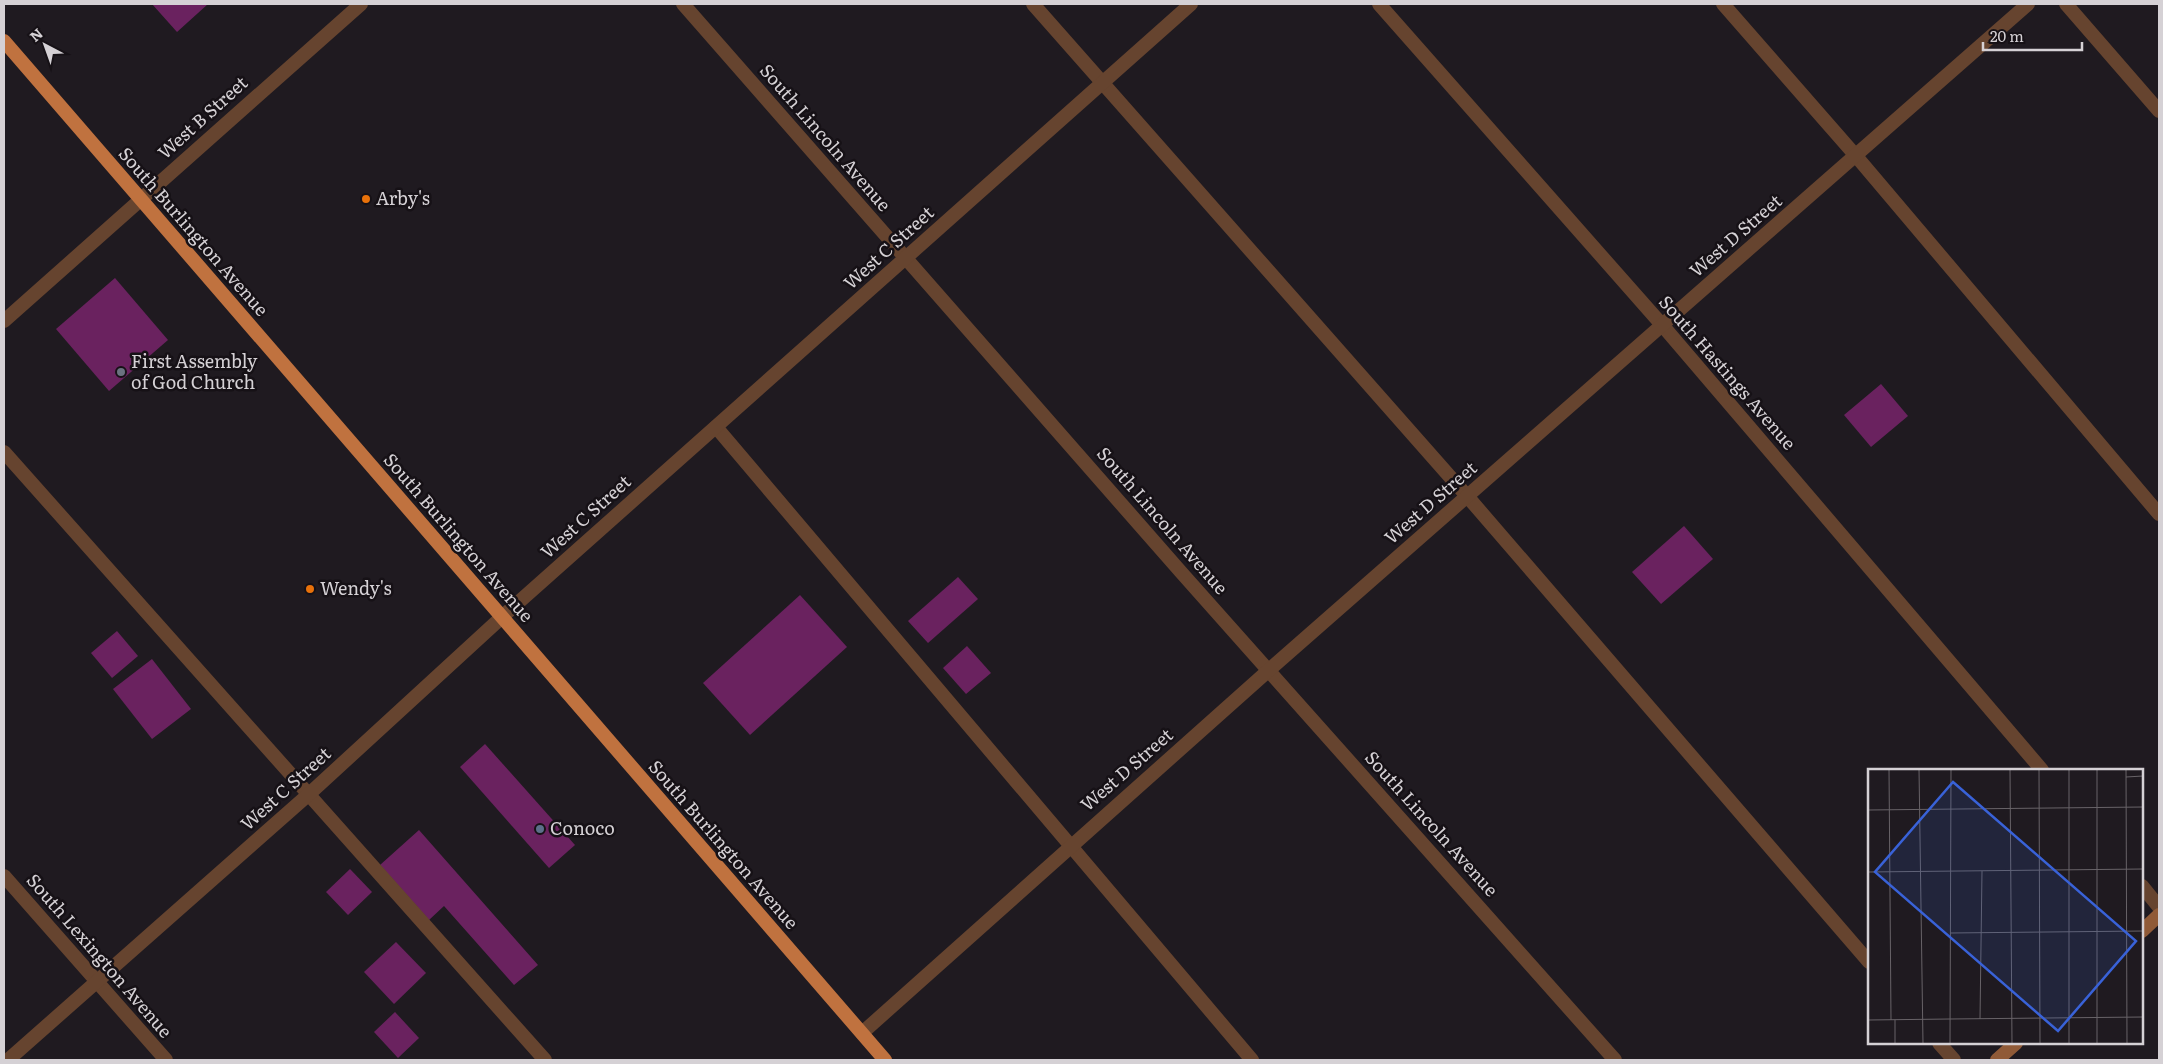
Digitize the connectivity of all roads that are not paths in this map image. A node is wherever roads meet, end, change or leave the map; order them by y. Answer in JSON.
{"nodes":[{"id":1,"x":361,"y":4,"type":"edge"},
{"id":2,"x":684,"y":4,"type":"edge"},
{"id":3,"x":1033,"y":4,"type":"edge"},
{"id":4,"x":1192,"y":4,"type":"edge"},
{"id":5,"x":1379,"y":4,"type":"edge"},
{"id":6,"x":1723,"y":4,"type":"edge"},
{"id":7,"x":2028,"y":4,"type":"edge"},
{"id":8,"x":2066,"y":4,"type":"edge"},
{"id":9,"x":4,"y":41,"type":"edge"},
{"id":10,"x":1103,"y":82,"type":"junction"},
{"id":11,"x":2159,"y":111,"type":"edge"},
{"id":12,"x":1856,"y":156,"type":"junction"},
{"id":13,"x":140,"y":199,"type":"junction"},
{"id":14,"x":905,"y":258,"type":"junction"},
{"id":15,"x":4,"y":321,"type":"edge"},
{"id":16,"x":1662,"y":326,"type":"junction"},
{"id":17,"x":716,"y":426,"type":"junction"},
{"id":18,"x":4,"y":452,"type":"edge"},
{"id":19,"x":1467,"y":496,"type":"junction"},
{"id":20,"x":2159,"y":514,"type":"edge"},
{"id":21,"x":502,"y":617,"type":"junction"},
{"id":22,"x":1269,"y":670,"type":"junction"},
{"id":23,"x":2041,"y":769,"type":"edge"},
{"id":24,"x":308,"y":795,"type":"junction"},
{"id":25,"x":1071,"y":845,"type":"junction"},
{"id":26,"x":4,"y":876,"type":"edge"},
{"id":27,"x":2143,"y":887,"type":"edge"},
{"id":28,"x":2159,"y":907,"type":"edge"},
{"id":29,"x":2159,"y":915,"type":"edge"},
{"id":30,"x":2143,"y":930,"type":"edge"},
{"id":31,"x":1868,"y":961,"type":"edge"},
{"id":32,"x":97,"y":982,"type":"junction"},
{"id":33,"x":862,"y":1033,"type":"junction"},
{"id":34,"x":1940,"y":1044,"type":"edge"},
{"id":35,"x":2015,"y":1044,"type":"edge"},
{"id":36,"x":8,"y":1060,"type":"edge"},
{"id":37,"x":166,"y":1060,"type":"edge"},
{"id":38,"x":545,"y":1060,"type":"edge"},
{"id":39,"x":885,"y":1060,"type":"edge"},
{"id":40,"x":1252,"y":1060,"type":"edge"},
{"id":41,"x":1615,"y":1060,"type":"edge"},
{"id":42,"x":1954,"y":1060,"type":"edge"},
{"id":43,"x":1997,"y":1060,"type":"edge"}],
"edges":[{"from":1,"to":13,"type":"street","name":"West B Street"},
{"from":2,"to":14,"type":"street","name":"South Lincoln Avenue"},
{"from":3,"to":10,"type":"street"},
{"from":4,"to":10,"type":"street","name":"West C Street"},
{"from":5,"to":16,"type":"street","name":"South Hastings Avenue"},
{"from":6,"to":12,"type":"street"},
{"from":7,"to":12,"type":"street","name":"West D Street"},
{"from":8,"to":11,"type":"street"},
{"from":9,"to":13,"type":"highway","name":"South Burlington Avenue"},
{"from":10,"to":14,"type":"street","name":"West C Street"},
{"from":10,"to":19,"type":"street"},
{"from":12,"to":16,"type":"street","name":"West D Street"},
{"from":12,"to":20,"type":"street"},
{"from":13,"to":15,"type":"street","name":"West B Street"},
{"from":13,"to":21,"type":"highway","name":"South Burlington Avenue"},
{"from":14,"to":17,"type":"street","name":"West C Street"},
{"from":14,"to":22,"type":"street","name":"South Lincoln Avenue"},
{"from":16,"to":19,"type":"street","name":"West D Street"},
{"from":16,"to":23,"type":"street","name":"South Hastings Avenue"},
{"from":17,"to":21,"type":"street","name":"West C Street"},
{"from":17,"to":25,"type":"street"},
{"from":18,"to":24,"type":"street"},
{"from":19,"to":22,"type":"street","name":"West D Street"},
{"from":19,"to":31,"type":"street"},
{"from":21,"to":24,"type":"street","name":"West C Street"},
{"from":21,"to":33,"type":"highway","name":"South Burlington Avenue"},
{"from":22,"to":25,"type":"street","name":"West D Street"},
{"from":22,"to":41,"type":"street","name":"South Lincoln Avenue"},
{"from":24,"to":32,"type":"street","name":"West C Street"},
{"from":24,"to":38,"type":"street"},
{"from":25,"to":33,"type":"street","name":"West D Street"},
{"from":25,"to":40,"type":"street"},
{"from":26,"to":32,"type":"street","name":"South Lexington Avenue"},
{"from":27,"to":28,"type":"street"},
{"from":29,"to":30,"type":"main road"},
{"from":32,"to":36,"type":"street","name":"West C Street"},
{"from":32,"to":37,"type":"street","name":"South Lexington Avenue"},
{"from":33,"to":39,"type":"highway","name":"South Burlington Avenue"},
{"from":34,"to":42,"type":"street"},
{"from":35,"to":43,"type":"main road"}]}
